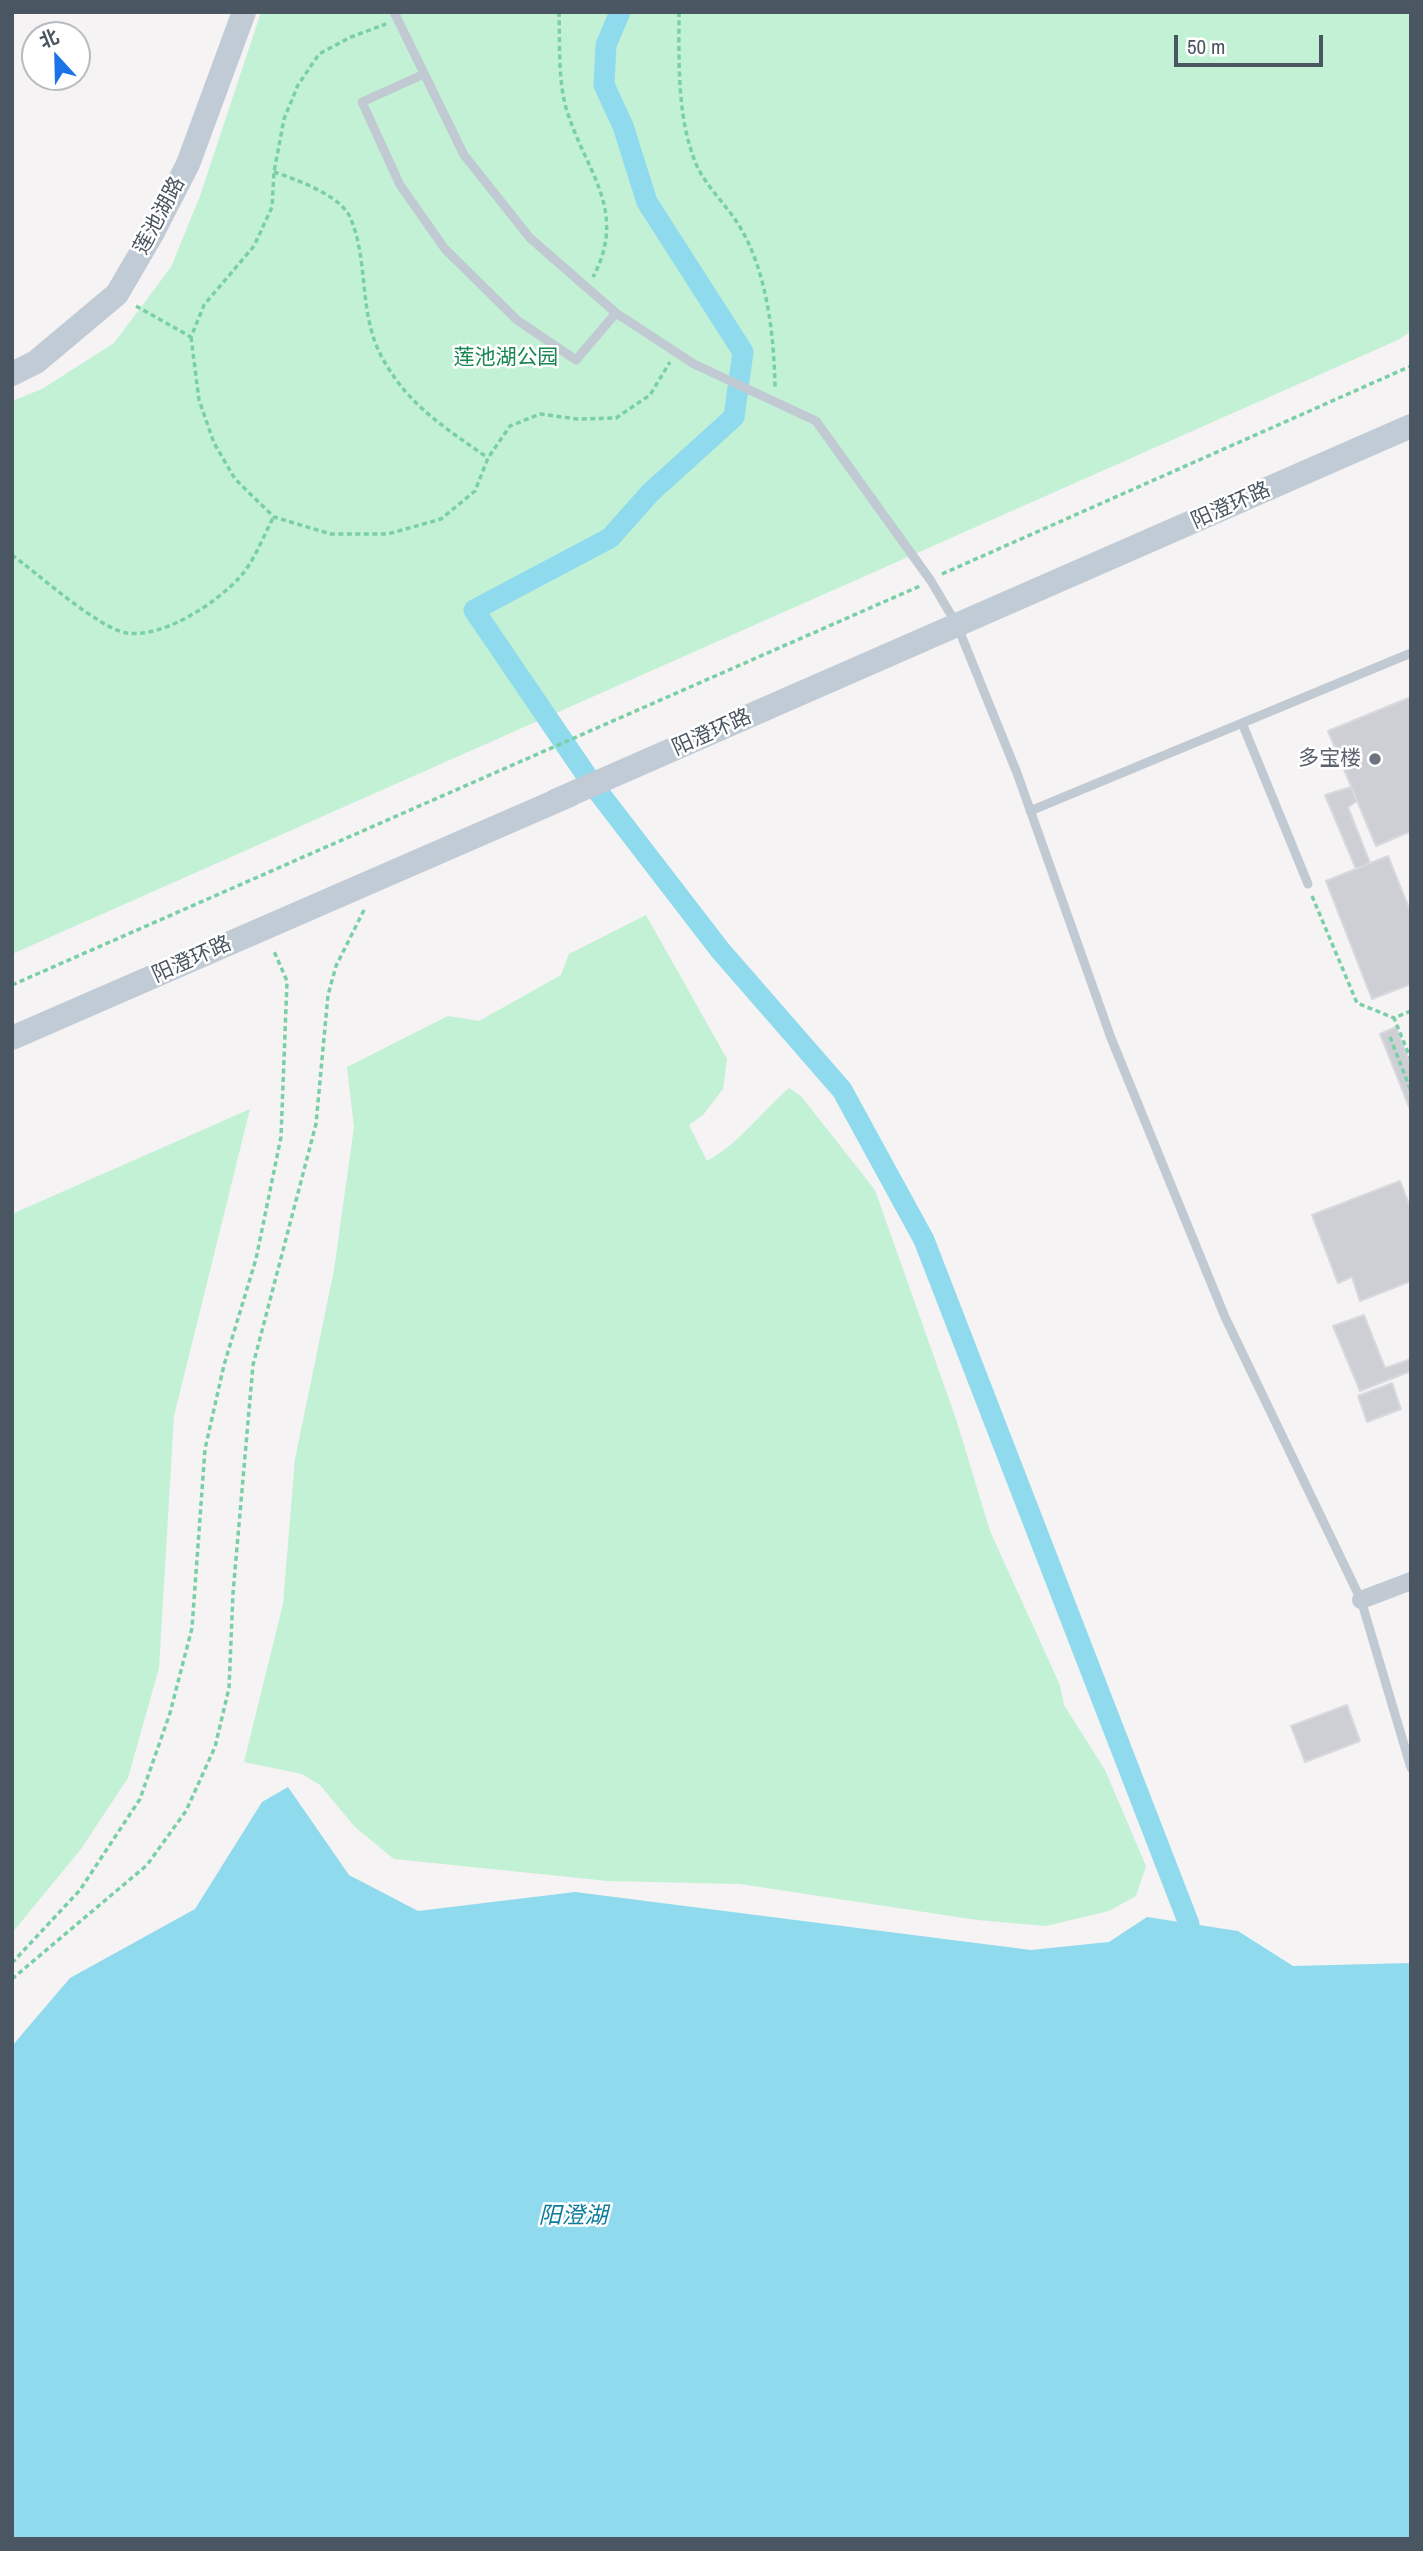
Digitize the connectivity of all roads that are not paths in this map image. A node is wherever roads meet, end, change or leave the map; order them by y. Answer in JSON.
{"nodes":[{"id":1,"x":244,"y":12,"type":"edge"},
{"id":2,"x":396,"y":16,"type":"edge"},
{"id":3,"x":422,"y":75,"type":"junction"},
{"id":4,"x":616,"y":313,"type":"junction"},
{"id":5,"x":12,"y":374,"type":"edge"},
{"id":6,"x":1411,"y":426,"type":"edge"},
{"id":7,"x":957,"y":625,"type":"junction"},
{"id":8,"x":1411,"y":653,"type":"edge"},
{"id":9,"x":1242,"y":723,"type":"junction"},
{"id":10,"x":1030,"y":811,"type":"junction"},
{"id":11,"x":1308,"y":884,"type":"road end"},
{"id":12,"x":12,"y":1038,"type":"edge"},
{"id":13,"x":1411,"y":1581,"type":"edge"},
{"id":14,"x":1360,"y":1600,"type":"junction"},
{"id":15,"x":1411,"y":1768,"type":"edge"}],
"edges":[{"from":1,"to":5,"type":"main road","name":"莲池湖路"},
{"from":2,"to":3,"type":"lane"},
{"from":3,"to":4,"type":"lane"},
{"from":3,"to":4,"type":"lane"},
{"from":4,"to":7,"type":"lane"},
{"from":6,"to":7,"type":"main road","name":"阳澄环路"},
{"from":7,"to":10,"type":"lane"},
{"from":7,"to":12,"type":"main road","name":"阳澄环路"},
{"from":8,"to":9,"type":"lane"},
{"from":9,"to":10,"type":"lane"},
{"from":9,"to":11,"type":"lane"},
{"from":10,"to":14,"type":"lane"},
{"from":13,"to":14,"type":"street"},
{"from":14,"to":15,"type":"lane"}]}
